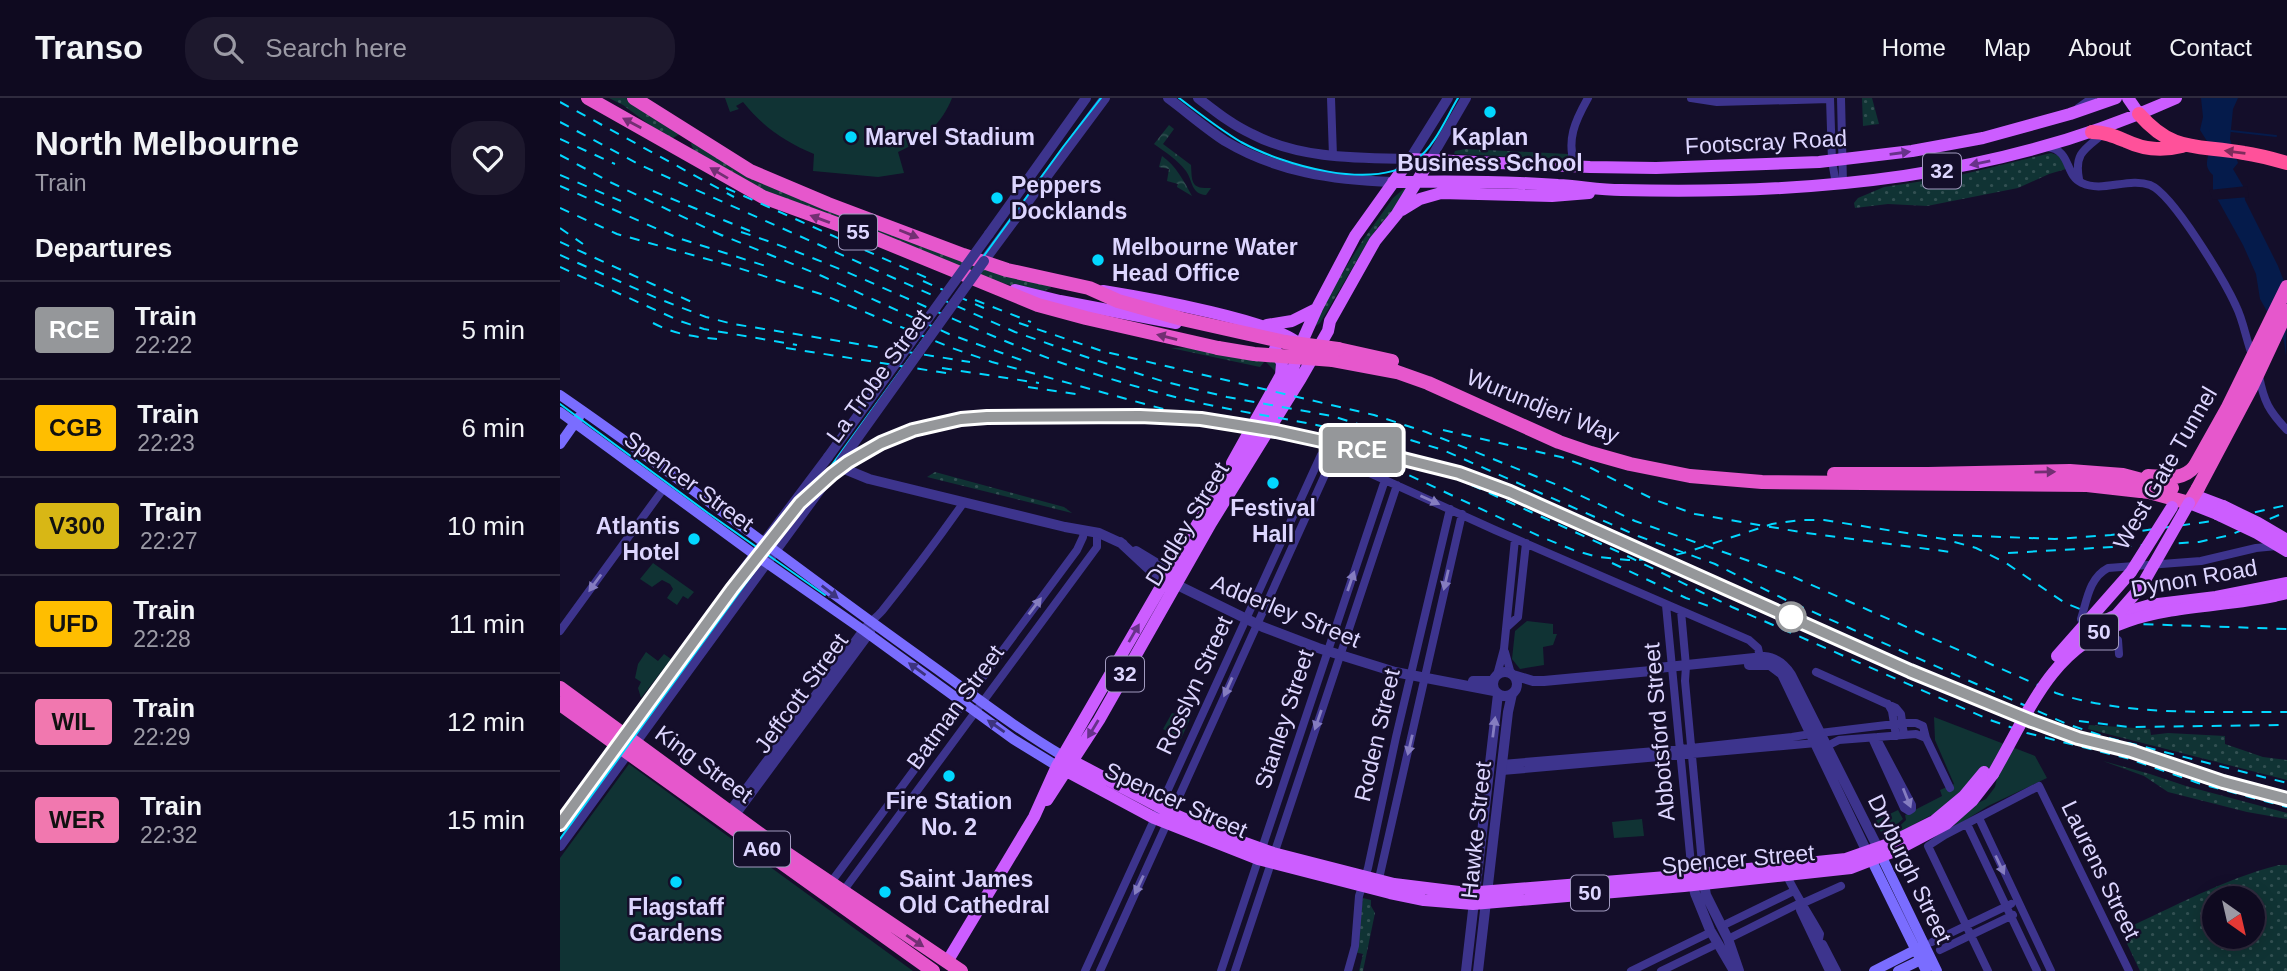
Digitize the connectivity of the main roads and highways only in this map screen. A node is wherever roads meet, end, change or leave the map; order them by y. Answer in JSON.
{"nodes":[{"id":1,"x":588,"y":98,"type":"edge"},
{"id":2,"x":634,"y":98,"type":"edge"},
{"id":3,"x":2116,"y":98,"type":"edge"},
{"id":4,"x":2128,"y":98,"type":"edge"},
{"id":5,"x":2137,"y":98,"type":"edge"},
{"id":6,"x":2172,"y":100,"type":"edge"},
{"id":7,"x":2139,"y":114,"type":"junction"},
{"id":8,"x":2098,"y":132,"type":"junction"},
{"id":9,"x":693,"y":134,"type":"junction"},
{"id":10,"x":2182,"y":146,"type":"junction"},
{"id":11,"x":677,"y":147,"type":"junction"},
{"id":12,"x":1430,"y":160,"type":"junction"},
{"id":13,"x":2287,"y":163,"type":"edge"},
{"id":14,"x":1417,"y":181,"type":"junction"},
{"id":15,"x":1393,"y":182,"type":"junction"},
{"id":16,"x":1617,"y":190,"type":"junction"},
{"id":17,"x":1398,"y":214,"type":"junction"},
{"id":18,"x":953,"y":269,"type":"junction"},
{"id":19,"x":1064,"y":283,"type":"junction"},
{"id":20,"x":2287,"y":287,"type":"edge"},
{"id":21,"x":1089,"y":288,"type":"junction"},
{"id":22,"x":1060,"y":301,"type":"junction"},
{"id":23,"x":1317,"y":308,"type":"junction"},
{"id":24,"x":2287,"y":311,"type":"edge"},
{"id":25,"x":1330,"y":321,"type":"junction"},
{"id":26,"x":1264,"y":326,"type":"junction"},
{"id":27,"x":1270,"y":344,"type":"junction"},
{"id":28,"x":1301,"y":344,"type":"junction"},
{"id":29,"x":1308,"y":367,"type":"junction"},
{"id":30,"x":560,"y":395,"type":"edge"},
{"id":31,"x":579,"y":408,"type":"junction"},
{"id":32,"x":565,"y":419,"type":"edge"},
{"id":33,"x":560,"y":444,"type":"edge"},
{"id":34,"x":2195,"y":466,"type":"junction"},
{"id":35,"x":1228,"y":474,"type":"junction"},
{"id":36,"x":2123,"y":475,"type":"junction"},
{"id":37,"x":673,"y":476,"type":"junction"},
{"id":38,"x":664,"y":488,"type":"junction"},
{"id":39,"x":2185,"y":497,"type":"junction"},
{"id":40,"x":2287,"y":543,"type":"edge"},
{"id":41,"x":2287,"y":551,"type":"edge"},
{"id":42,"x":1173,"y":578,"type":"junction"},
{"id":43,"x":2287,"y":583,"type":"edge"},
{"id":44,"x":2278,"y":592,"type":"edge"},
{"id":45,"x":2119,"y":614,"type":"junction"},
{"id":46,"x":871,"y":625,"type":"junction"},
{"id":47,"x":2092,"y":636,"type":"junction"},
{"id":48,"x":2057,"y":656,"type":"junction"},
{"id":49,"x":948,"y":677,"type":"junction"},
{"id":50,"x":940,"y":686,"type":"junction"},
{"id":51,"x":560,"y":688,"type":"edge"},
{"id":52,"x":560,"y":704,"type":"edge"},
{"id":53,"x":1027,"y":741,"type":"junction"},
{"id":54,"x":627,"y":744,"type":"junction"},
{"id":55,"x":1065,"y":764,"type":"junction"},
{"id":56,"x":1988,"y":773,"type":"junction"},
{"id":57,"x":1875,"y":855,"type":"junction"},
{"id":58,"x":1750,"y":874,"type":"junction"},
{"id":59,"x":833,"y":893,"type":"junction"},
{"id":60,"x":1927,"y":950,"type":"junction"},
{"id":61,"x":944,"y":966,"type":"edge"},
{"id":62,"x":933,"y":971,"type":"edge"},
{"id":63,"x":961,"y":971,"type":"edge"},
{"id":64,"x":1874,"y":971,"type":"edge"},
{"id":65,"x":1898,"y":971,"type":"edge"},
{"id":66,"x":1926,"y":971,"type":"edge"},
{"id":67,"x":1937,"y":971,"type":"edge"}],
"edges":[{"from":11,"to":1,"type":"highway","name":"Wurundjeri Way","number":"55","one_way":true},
{"from":2,"to":9,"type":"highway","name":"Wurundjeri Way","number":"55"},
{"from":12,"to":3,"type":"main road","name":"Footscray Road","number":"32","one_way":true},
{"from":4,"to":7,"type":"main road"},
{"from":5,"to":7,"type":"main road"},
{"from":6,"to":7,"type":"main road","name":"Footscray Road","number":"32"},
{"from":7,"to":8,"type":"main road","name":"Footscray Road","number":"32"},
{"from":7,"to":10,"type":"highway"},
{"from":8,"to":10,"type":"highway"},
{"from":8,"to":16,"type":"main road","name":"Footscray Road","number":"32","one_way":true},
{"from":9,"to":11,"type":"highway"},
{"from":9,"to":19,"type":"highway","name":"Wurundjeri Way","number":"55","one_way":true},
{"from":13,"to":10,"type":"highway","one_way":true},
{"from":18,"to":11,"type":"highway","name":"Wurundjeri Way","number":"55","one_way":true},
{"from":12,"to":14,"type":"main road","name":"Dudley Street"},
{"from":12,"to":15,"type":"main road","name":"Footscray Road","number":"32"},
{"from":14,"to":15,"type":"main road","name":"Footscray Road"},
{"from":14,"to":16,"type":"main road","name":"Footscray Road"},
{"from":14,"to":17,"type":"main road","name":"Dudley Street"},
{"from":15,"to":23,"type":"main road","name":"Dudley Street","number":"32"},
{"from":16,"to":17,"type":"main road","name":"Footscray Road","number":"32"},
{"from":17,"to":25,"type":"main road","name":"Dudley Street","number":"32"},
{"from":18,"to":22,"type":"main road","name":"Wurundjeri Way","number":"55"},
{"from":39,"to":18,"type":"highway","name":"Wurundjeri Way","one_way":true,"bridge":true},
{"from":19,"to":21,"type":"highway","name":"Wurundjeri Way","number":"55"},
{"from":19,"to":22,"type":"main road"},
{"from":20,"to":34,"type":"highway","name":"West Gate Tunnel","bridge":true},
{"from":21,"to":26,"type":"main road","name":"Wurundjeri Way","number":"55"},
{"from":21,"to":36,"type":"highway","name":"Wurundjeri Way","one_way":true,"bridge":true},
{"from":22,"to":27,"type":"main road","name":"Wurundjeri Way","number":"55"},
{"from":23,"to":26,"type":"main road"},
{"from":23,"to":28,"type":"main road","name":"Dudley Street","number":"32"},
{"from":24,"to":39,"type":"highway","name":"West Gate Tunnel","bridge":true},
{"from":25,"to":28,"type":"main road"},
{"from":25,"to":29,"type":"main road","name":"Dudley Street","number":"32"},
{"from":26,"to":28,"type":"main road","number":"55"},
{"from":27,"to":28,"type":"main road","name":"Wurundjeri Way"},
{"from":27,"to":35,"type":"main road"},
{"from":28,"to":29,"type":"main road"},
{"from":28,"to":35,"type":"main road","name":"Dudley Street","number":"32"},
{"from":29,"to":42,"type":"main road","name":"Dudley Street","number":"32"},
{"from":30,"to":31,"type":"main road","name":"Spencer Street","number":"50"},
{"from":31,"to":32,"type":"main road"},
{"from":31,"to":37,"type":"main road","name":"Spencer Street","number":"50"},
{"from":32,"to":33,"type":"main road"},
{"from":32,"to":38,"type":"main road","name":"Spencer Street","number":"50"},
{"from":34,"to":36,"type":"highway"},
{"from":34,"to":39,"type":"highway","name":"West Gate Tunnel"},
{"from":35,"to":42,"type":"main road","name":"Dudley Street","number":"32"},
{"from":36,"to":39,"type":"highway","name":"Wurundjeri Way"},
{"from":37,"to":38,"type":"main road"},
{"from":37,"to":46,"type":"main road","name":"Spencer Street","number":"50","one_way":true},
{"from":38,"to":46,"type":"main road","name":"Spencer Street","number":"50"},
{"from":39,"to":40,"type":"main road","name":"Wurundjeri Way","bridge":true},
{"from":39,"to":41,"type":"main road","name":"Wurundjeri Way","bridge":true},
{"from":39,"to":45,"type":"main road","name":"West Gate Tunnel","bridge":true},
{"from":39,"to":48,"type":"main road","name":"West Gate Tunnel","bridge":true},
{"from":42,"to":55,"type":"main road","name":"Dudley Street","number":"32"},
{"from":43,"to":44,"type":"main road","name":"Dynon Road","number":"50"},
{"from":44,"to":45,"type":"main road","name":"Dynon Road","number":"50"},
{"from":44,"to":47,"type":"main road","name":"Dynon Road","number":"50","bridge":true},
{"from":45,"to":47,"type":"main road","name":"West Gate Tunnel","bridge":true},
{"from":45,"to":48,"type":"main road","name":"Dynon Road","number":"50","bridge":true},
{"from":46,"to":49,"type":"main road","name":"Spencer Street","number":"50"},
{"from":50,"to":46,"type":"main road","name":"Spencer Street","number":"50","one_way":true},
{"from":47,"to":56,"type":"main road","name":"Dynon Road","number":"50","bridge":true},
{"from":48,"to":56,"type":"main road","name":"Dynon Road","number":"50"},
{"from":49,"to":50,"type":"main road"},
{"from":49,"to":53,"type":"main road","name":"Spencer Street","number":"50"},
{"from":53,"to":50,"type":"main road","name":"Spencer Street","number":"50","one_way":true},
{"from":51,"to":54,"type":"highway","name":"King Street","number":"A60"},
{"from":52,"to":54,"type":"highway","name":"King Street","number":"A60"},
{"from":53,"to":55,"type":"main road","name":"Spencer Street","number":"50"},
{"from":54,"to":59,"type":"highway","name":"King Street","number":"A60"},
{"from":55,"to":58,"type":"main road","name":"Spencer Street","number":"50"},
{"from":55,"to":61,"type":"main road","name":"Dudley Street","number":"32"},
{"from":56,"to":57,"type":"main road","name":"Dynon Road","number":"50"},
{"from":57,"to":58,"type":"main road","name":"Spencer Street","number":"50"},
{"from":57,"to":58,"type":"main road","name":"Spencer Street","number":"50"},
{"from":57,"to":60,"type":"main road","name":"Dryburgh Street"},
{"from":59,"to":61,"type":"highway","name":"King Street","number":"A60","one_way":true},
{"from":59,"to":62,"type":"highway","name":"King Street","number":"A60"},
{"from":60,"to":64,"type":"main road"},
{"from":60,"to":65,"type":"main road"},
{"from":60,"to":66,"type":"main road","name":"Dryburgh Street"},
{"from":60,"to":67,"type":"main road","name":"Dryburgh Street"},
{"from":61,"to":63,"type":"highway","name":"King Street","number":"A60"}]}
